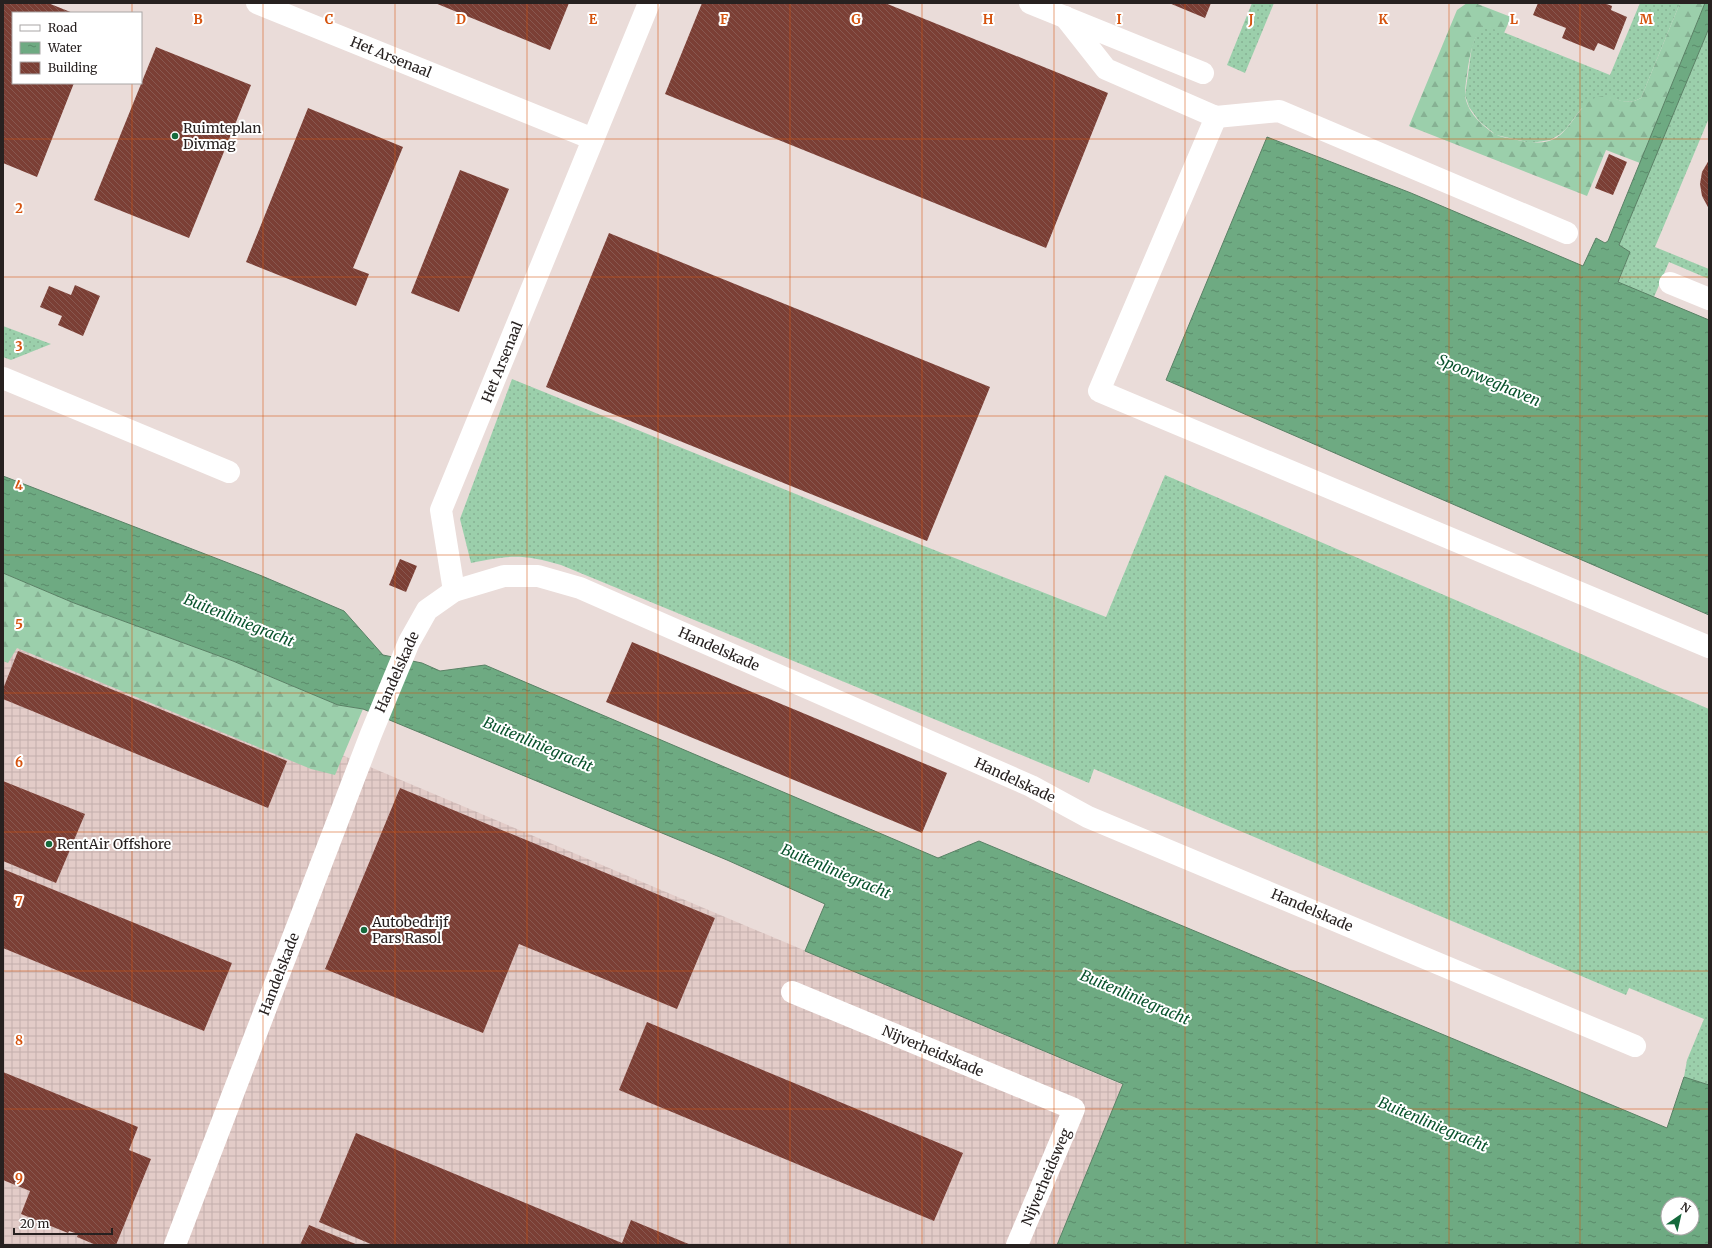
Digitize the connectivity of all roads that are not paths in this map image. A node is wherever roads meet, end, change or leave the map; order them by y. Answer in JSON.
{"nodes":[{"id":1,"x":257,"y":3,"type":"edge"},
{"id":2,"x":648,"y":3,"type":"edge"},
{"id":3,"x":1030,"y":3,"type":"edge"},
{"id":4,"x":1065,"y":17,"type":"junction"},
{"id":5,"x":1203,"y":73,"type":"dead end"},
{"id":6,"x":1216,"y":117,"type":"junction"},
{"id":7,"x":593,"y":139,"type":"junction"},
{"id":8,"x":1567,"y":233,"type":"dead end"},
{"id":9,"x":1670,"y":283,"type":"dead end"},
{"id":10,"x":1709,"y":298,"type":"edge"},
{"id":11,"x":3,"y":378,"type":"edge"},
{"id":12,"x":229,"y":472,"type":"dead end"},
{"id":13,"x":454,"y":591,"type":"junction"},
{"id":14,"x":1709,"y":647,"type":"edge"},
{"id":15,"x":792,"y":992,"type":"dead end"},
{"id":16,"x":1635,"y":1046,"type":"dead end"},
{"id":17,"x":1074,"y":1109,"type":"joint"},
{"id":18,"x":175,"y":1245,"type":"edge"},
{"id":19,"x":1018,"y":1245,"type":"edge"}],
"edges":[{"from":1,"to":7,"type":"street","name":"Het Arsenaal"},
{"from":2,"to":7,"type":"street","name":"Het Arsenaal"},
{"from":3,"to":4,"type":"street"},
{"from":4,"to":5,"type":"street"},
{"from":4,"to":6,"type":"street"},
{"from":6,"to":8,"type":"street"},
{"from":6,"to":14,"type":"street"},
{"from":7,"to":13,"type":"street","name":"Het Arsenaal"},
{"from":9,"to":10,"type":"street"},
{"from":11,"to":12,"type":"street"},
{"from":13,"to":16,"type":"street","name":"Handelskade"},
{"from":13,"to":18,"type":"street","name":"Handelskade"},
{"from":15,"to":17,"type":"street","name":"Nijverheidskade"},
{"from":17,"to":19,"type":"street","name":"Nijverheidsweg"}]}
